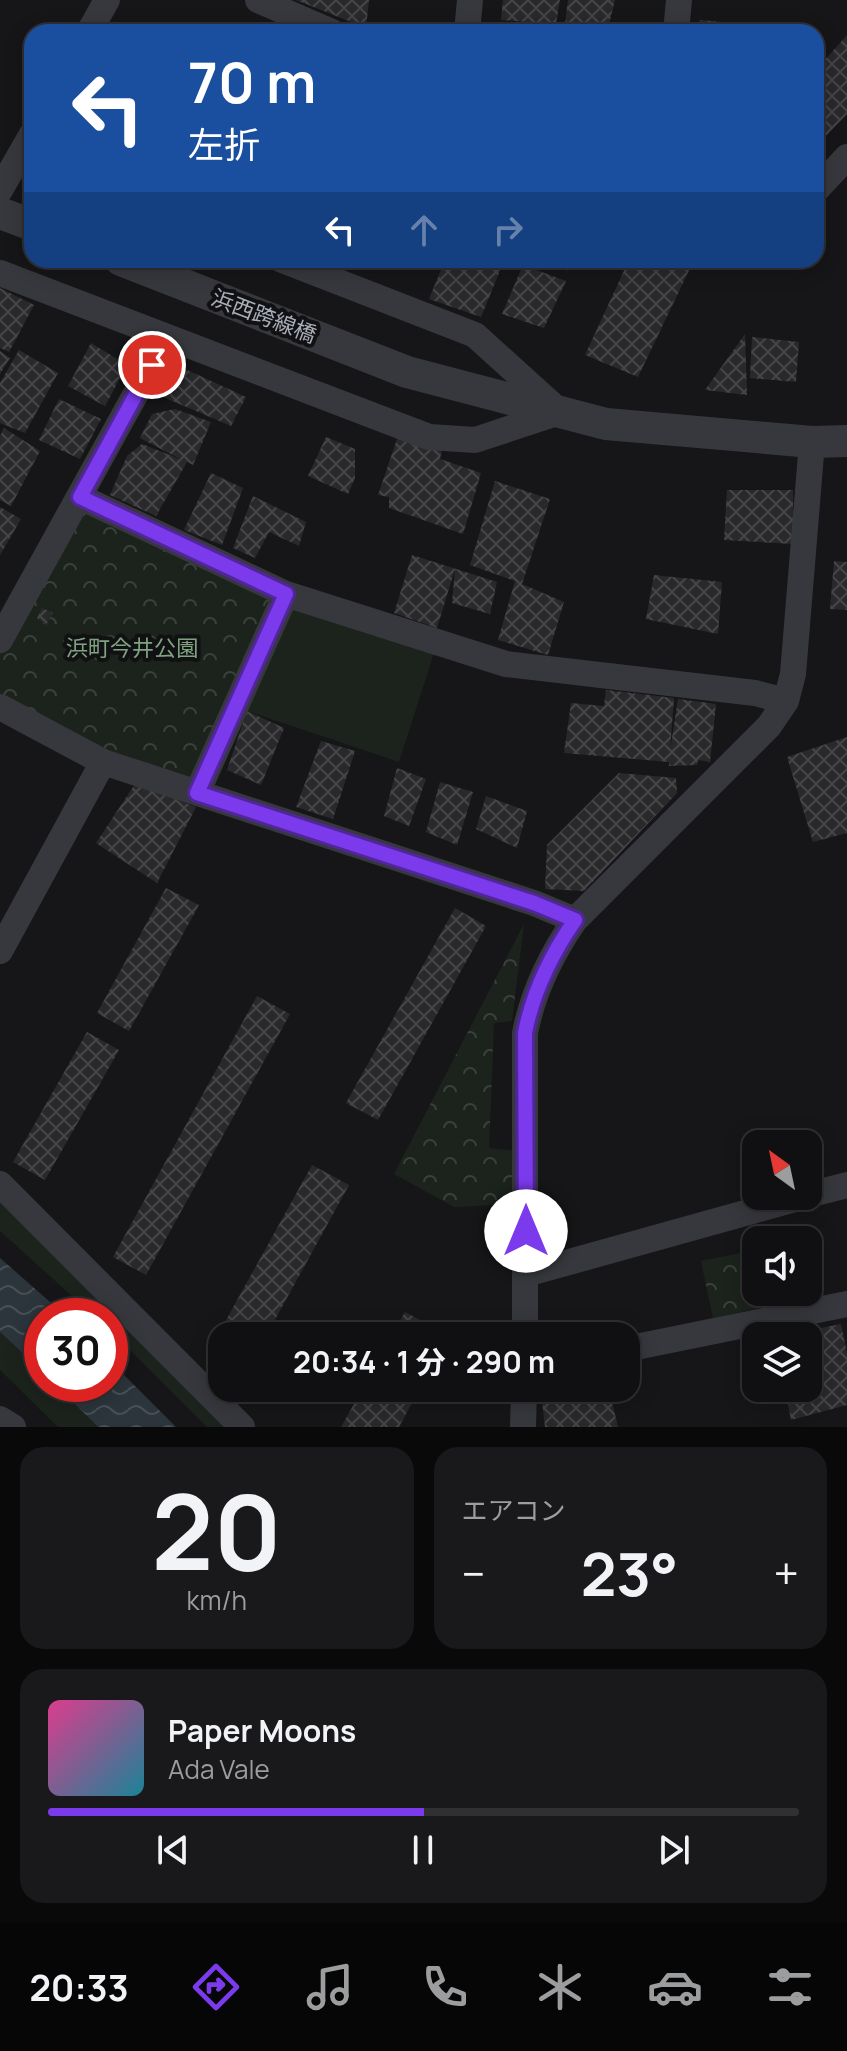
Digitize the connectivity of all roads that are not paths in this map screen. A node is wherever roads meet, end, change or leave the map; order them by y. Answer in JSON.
{"nodes":[{"id":1,"x":107,"y":0,"type":"edge"},
{"id":2,"x":258,"y":0,"type":"edge"},
{"id":3,"x":470,"y":0,"type":"edge"},
{"id":4,"x":679,"y":0,"type":"edge"},
{"id":5,"x":94,"y":24,"type":"edge"},
{"id":6,"x":314,"y":24,"type":"edge"},
{"id":7,"x":468,"y":24,"type":"edge"},
{"id":8,"x":677,"y":24,"type":"edge"},
{"id":9,"x":21,"y":150,"type":"edge"},
{"id":10,"x":847,"y":157,"type":"edge"},
{"id":11,"x":824,"y":181,"type":"edge"},
{"id":12,"x":0,"y":190,"type":"edge"},
{"id":13,"x":0,"y":213,"type":"edge"},
{"id":14,"x":24,"y":222,"type":"edge"},
{"id":15,"x":141,"y":268,"type":"edge"},
{"id":16,"x":303,"y":268,"type":"edge"},
{"id":17,"x":0,"y":273,"type":"edge"},
{"id":18,"x":166,"y":339,"type":"junction"},
{"id":19,"x":560,"y":412,"type":"junction"},
{"id":20,"x":847,"y":441,"type":"edge"},
{"id":21,"x":812,"y":442,"type":"junction"},
{"id":22,"x":80,"y":497,"type":"junction"},
{"id":23,"x":286,"y":594,"type":"junction"},
{"id":24,"x":0,"y":640,"type":"edge"},
{"id":25,"x":786,"y":701,"type":"junction"},
{"id":26,"x":0,"y":707,"type":"edge"},
{"id":27,"x":103,"y":762,"type":"junction"},
{"id":28,"x":197,"y":793,"type":"junction"},
{"id":29,"x":575,"y":920,"type":"junction"},
{"id":30,"x":0,"y":951,"type":"edge"},
{"id":31,"x":0,"y":1184,"type":"edge"},
{"id":32,"x":847,"y":1185,"type":"edge"},
{"id":33,"x":822,"y":1192,"type":"edge"},
{"id":34,"x":757,"y":1210,"type":"edge"},
{"id":35,"x":526,"y":1274,"type":"junction"},
{"id":36,"x":847,"y":1304,"type":"edge"},
{"id":37,"x":525,"y":1322,"type":"edge"},
{"id":38,"x":640,"y":1346,"type":"edge"},
{"id":39,"x":524,"y":1402,"type":"edge"},
{"id":40,"x":0,"y":1419,"type":"edge"},
{"id":41,"x":13,"y":1427,"type":"edge"},
{"id":42,"x":242,"y":1427,"type":"edge"},
{"id":43,"x":523,"y":1427,"type":"edge"}],
"edges":[{"from":1,"to":5,"type":"street"},
{"from":2,"to":6,"type":"street"},
{"from":3,"to":7,"type":"street"},
{"from":4,"to":8,"type":"street"},
{"from":9,"to":12,"type":"street"},
{"from":10,"to":11,"type":"street"},
{"from":13,"to":14,"type":"street"},
{"from":15,"to":19,"type":"street","name":"浜西跨線橋"},
{"from":16,"to":19,"type":"street"},
{"from":17,"to":18,"type":"street"},
{"from":18,"to":19,"type":"street"},
{"from":18,"to":22,"type":"street"},
{"from":19,"to":21,"type":"street","name":"浜西跨線橋"},
{"from":20,"to":21,"type":"street","name":"浜西跨線橋"},
{"from":21,"to":25,"type":"street"},
{"from":22,"to":23,"type":"street"},
{"from":22,"to":24,"type":"street"},
{"from":23,"to":25,"type":"street"},
{"from":23,"to":28,"type":"street"},
{"from":25,"to":29,"type":"street"},
{"from":26,"to":27,"type":"street"},
{"from":27,"to":28,"type":"street"},
{"from":27,"to":30,"type":"street"},
{"from":28,"to":29,"type":"street"},
{"from":29,"to":35,"type":"street"},
{"from":31,"to":42,"type":"street"},
{"from":32,"to":33,"type":"street"},
{"from":34,"to":35,"type":"street"},
{"from":35,"to":37,"type":"street"},
{"from":36,"to":38,"type":"street"},
{"from":39,"to":43,"type":"street"},
{"from":40,"to":41,"type":"street"}]}
